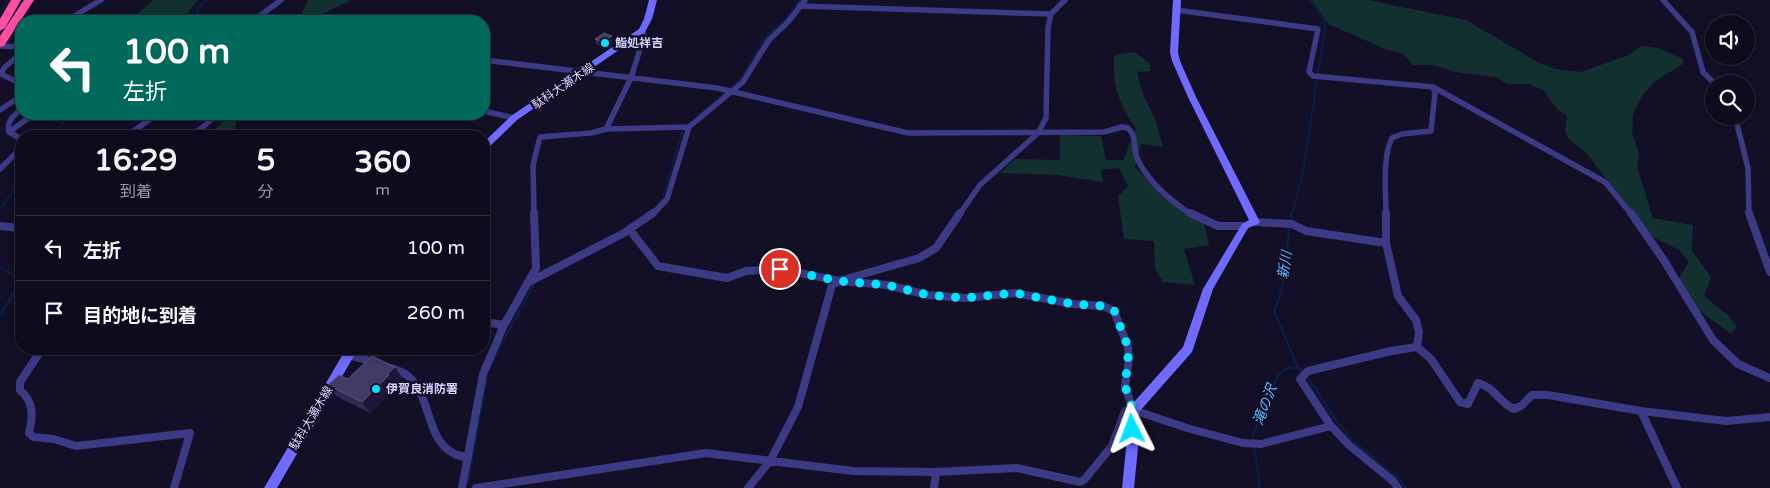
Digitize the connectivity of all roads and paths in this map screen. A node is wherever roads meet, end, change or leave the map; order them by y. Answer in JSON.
{"nodes":[{"id":1,"x":16,"y":0,"type":"edge"},
{"id":2,"x":29,"y":0,"type":"edge"},
{"id":3,"x":101,"y":0,"type":"edge"},
{"id":4,"x":282,"y":0,"type":"edge"},
{"id":5,"x":653,"y":0,"type":"edge"},
{"id":6,"x":805,"y":0,"type":"edge"},
{"id":7,"x":1065,"y":0,"type":"edge"},
{"id":8,"x":1177,"y":0,"type":"edge"},
{"id":9,"x":1663,"y":0,"type":"edge"},
{"id":10,"x":800,"y":6,"type":"junction"},
{"id":11,"x":1176,"y":10,"type":"junction"},
{"id":12,"x":1051,"y":14,"type":"junction"},
{"id":13,"x":19,"y":15,"type":"edge"},
{"id":14,"x":76,"y":15,"type":"edge"},
{"id":15,"x":261,"y":15,"type":"edge"},
{"id":16,"x":15,"y":22,"type":"edge"},
{"id":17,"x":0,"y":28,"type":"edge"},
{"id":18,"x":642,"y":30,"type":"junction"},
{"id":19,"x":0,"y":45,"type":"edge"},
{"id":20,"x":15,"y":46,"type":"edge"},
{"id":21,"x":15,"y":58,"type":"edge"},
{"id":22,"x":490,"y":61,"type":"edge"},
{"id":23,"x":582,"y":73,"type":"junction"},
{"id":24,"x":1706,"y":75,"type":"edge"},
{"id":25,"x":632,"y":78,"type":"junction"},
{"id":26,"x":15,"y":81,"type":"edge"},
{"id":27,"x":1433,"y":87,"type":"junction"},
{"id":28,"x":730,"y":92,"type":"junction"},
{"id":29,"x":15,"y":100,"type":"edge"},
{"id":30,"x":0,"y":110,"type":"edge"},
{"id":31,"x":490,"y":112,"type":"edge"},
{"id":32,"x":15,"y":115,"type":"edge"},
{"id":33,"x":514,"y":118,"type":"junction"},
{"id":34,"x":26,"y":120,"type":"edge"},
{"id":35,"x":148,"y":120,"type":"edge"},
{"id":36,"x":211,"y":120,"type":"edge"},
{"id":37,"x":1737,"y":125,"type":"edge"},
{"id":38,"x":686,"y":127,"type":"junction"},
{"id":39,"x":606,"y":129,"type":"junction"},
{"id":40,"x":135,"y":130,"type":"edge"},
{"id":41,"x":199,"y":130,"type":"edge"},
{"id":42,"x":9,"y":132,"type":"junction"},
{"id":43,"x":1038,"y":133,"type":"junction"},
{"id":44,"x":15,"y":136,"type":"edge"},
{"id":45,"x":490,"y":141,"type":"edge"},
{"id":46,"x":15,"y":154,"type":"edge"},
{"id":47,"x":0,"y":169,"type":"edge"},
{"id":48,"x":1250,"y":224,"type":"junction"},
{"id":49,"x":0,"y":226,"type":"edge"},
{"id":50,"x":15,"y":227,"type":"edge"},
{"id":51,"x":630,"y":230,"type":"junction"},
{"id":52,"x":1386,"y":243,"type":"junction"},
{"id":53,"x":1770,"y":272,"type":"edge"},
{"id":54,"x":839,"y":281,"type":"junction"},
{"id":55,"x":529,"y":282,"type":"junction"},
{"id":56,"x":490,"y":323,"type":"edge"},
{"id":57,"x":504,"y":325,"type":"junction"},
{"id":58,"x":1417,"y":347,"type":"junction"},
{"id":59,"x":38,"y":355,"type":"edge"},
{"id":60,"x":348,"y":355,"type":"edge"},
{"id":61,"x":358,"y":355,"type":"edge"},
{"id":62,"x":1770,"y":378,"type":"edge"},
{"id":63,"x":1133,"y":410,"type":"junction"},
{"id":64,"x":1640,"y":410,"type":"junction"},
{"id":65,"x":1770,"y":417,"type":"edge"},
{"id":66,"x":1331,"y":426,"type":"junction"},
{"id":67,"x":468,"y":458,"type":"junction"},
{"id":68,"x":770,"y":461,"type":"junction"},
{"id":69,"x":936,"y":472,"type":"junction"},
{"id":70,"x":174,"y":488,"type":"edge"},
{"id":71,"x":270,"y":488,"type":"edge"},
{"id":72,"x":462,"y":488,"type":"edge"},
{"id":73,"x":476,"y":488,"type":"edge"},
{"id":74,"x":748,"y":488,"type":"edge"},
{"id":75,"x":934,"y":488,"type":"edge"},
{"id":76,"x":1128,"y":488,"type":"edge"},
{"id":77,"x":1398,"y":488,"type":"edge"},
{"id":78,"x":1677,"y":488,"type":"edge"}],
"edges":[{"from":1,"to":17,"type":"highway"},
{"from":2,"to":13,"type":"highway"},
{"from":3,"to":14,"type":"street"},
{"from":4,"to":15,"type":"street"},
{"from":5,"to":18,"type":"street"},
{"from":6,"to":10,"type":"street"},
{"from":7,"to":12,"type":"street"},
{"from":8,"to":11,"type":"street"},
{"from":9,"to":24,"type":"street"},
{"from":10,"to":12,"type":"street"},
{"from":10,"to":28,"type":"street"},
{"from":11,"to":27,"type":"street"},
{"from":11,"to":48,"type":"street"},
{"from":12,"to":43,"type":"street"},
{"from":16,"to":19,"type":"highway"},
{"from":18,"to":23,"type":"street","name":"駄科大瀬木線"},
{"from":18,"to":25,"type":"street"},
{"from":19,"to":20,"type":"street"},
{"from":21,"to":26,"type":"street"},
{"from":22,"to":23,"type":"street"},
{"from":23,"to":25,"type":"street"},
{"from":23,"to":33,"type":"street","name":"駄科大瀬木線"},
{"from":25,"to":28,"type":"street"},
{"from":25,"to":39,"type":"street"},
{"from":27,"to":52,"type":"street"},
{"from":27,"to":62,"type":"street"},
{"from":28,"to":38,"type":"street"},
{"from":28,"to":43,"type":"street"},
{"from":29,"to":30,"type":"street"},
{"from":31,"to":33,"type":"street"},
{"from":32,"to":42,"type":"street"},
{"from":33,"to":45,"type":"street","name":"駄科大瀬木線"},
{"from":34,"to":42,"type":"street"},
{"from":35,"to":40,"type":"street"},
{"from":36,"to":41,"type":"street"},
{"from":37,"to":53,"type":"street"},
{"from":38,"to":39,"type":"street"},
{"from":38,"to":51,"type":"street"},
{"from":39,"to":55,"type":"street"},
{"from":42,"to":44,"type":"street"},
{"from":43,"to":48,"type":"street"},
{"from":43,"to":54,"type":"street"},
{"from":46,"to":47,"type":"street"},
{"from":48,"to":52,"type":"street"},
{"from":48,"to":63,"type":"street"},
{"from":49,"to":50,"type":"street"},
{"from":51,"to":54,"type":"street"},
{"from":51,"to":55,"type":"street"},
{"from":52,"to":58,"type":"street"},
{"from":54,"to":63,"type":"street"},
{"from":54,"to":68,"type":"street"},
{"from":55,"to":57,"type":"street"},
{"from":56,"to":57,"type":"street"},
{"from":57,"to":67,"type":"street"},
{"from":58,"to":64,"type":"street"},
{"from":58,"to":66,"type":"street"},
{"from":59,"to":70,"type":"street"},
{"from":60,"to":71,"type":"street","name":"駄科大瀬木線"},
{"from":61,"to":67,"type":"street"},
{"from":63,"to":66,"type":"street"},
{"from":63,"to":69,"type":"street"},
{"from":63,"to":76,"type":"street"},
{"from":64,"to":65,"type":"street"},
{"from":64,"to":78,"type":"street"},
{"from":66,"to":77,"type":"street"},
{"from":67,"to":72,"type":"street"},
{"from":68,"to":69,"type":"street"},
{"from":68,"to":73,"type":"street"},
{"from":68,"to":74,"type":"street"},
{"from":69,"to":75,"type":"street"}]}
